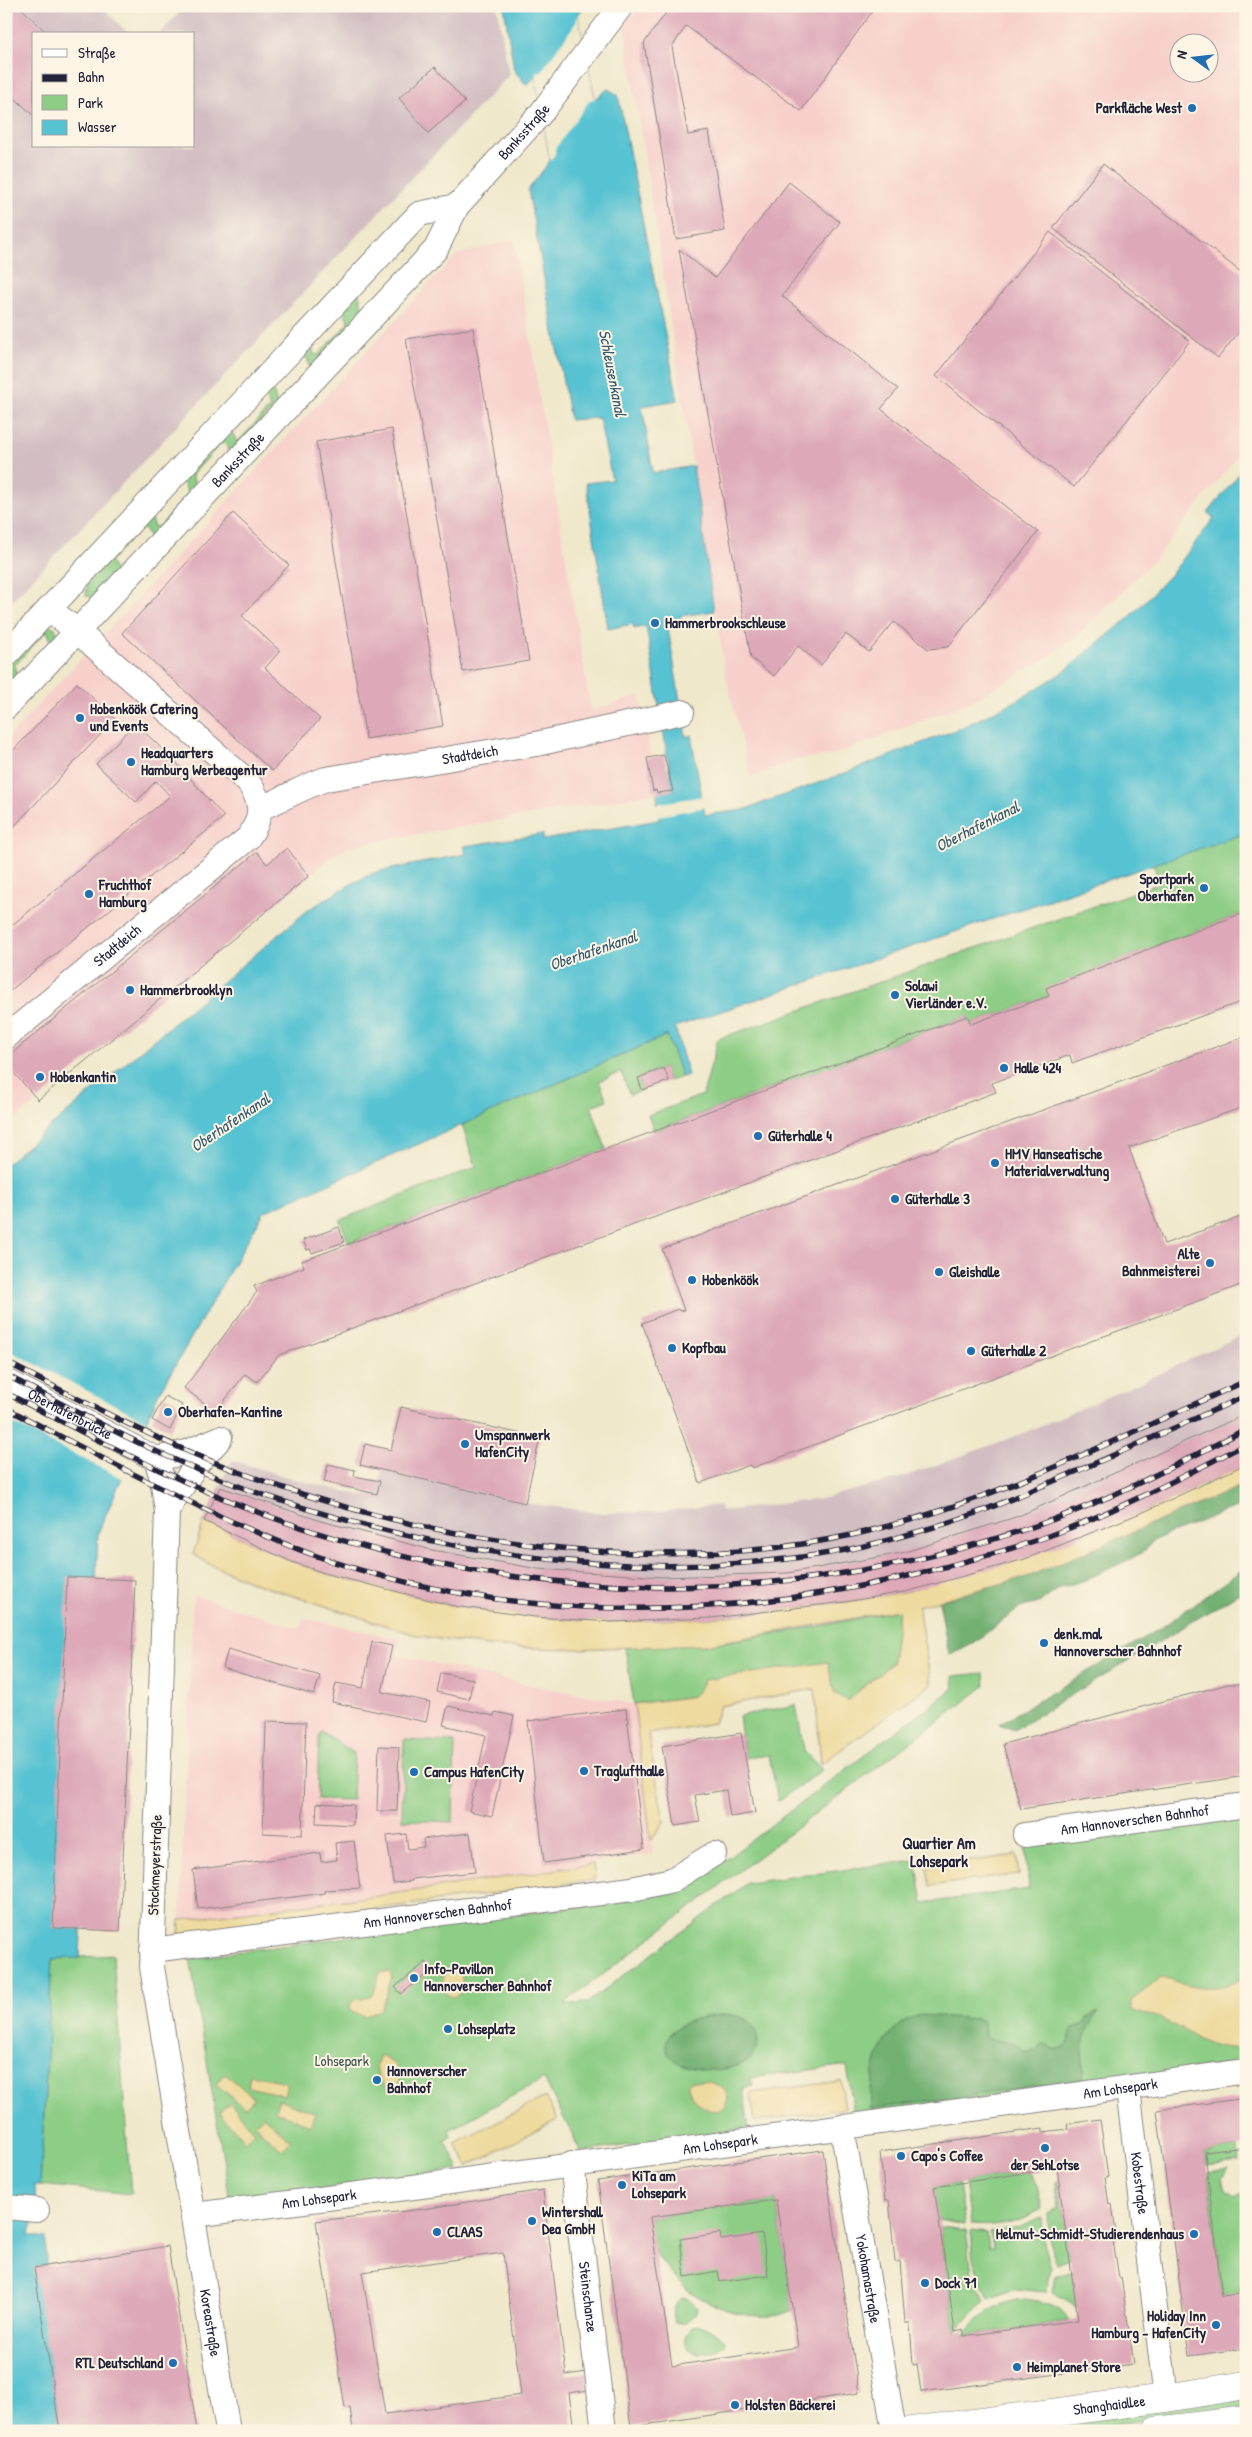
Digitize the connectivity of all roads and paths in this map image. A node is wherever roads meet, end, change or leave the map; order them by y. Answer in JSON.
{"nodes":[{"id":1,"x":621,"y":6,"type":"edge"},
{"id":2,"x":457,"y":206,"type":"junction"},
{"id":3,"x":49,"y":609,"type":"junction"},
{"id":4,"x":77,"y":631,"type":"junction"},
{"id":5,"x":6,"y":655,"type":"edge"},
{"id":6,"x":6,"y":707,"type":"edge"},
{"id":7,"x":671,"y":714,"type":"dead end"},
{"id":8,"x":260,"y":808,"type":"junction"},
{"id":9,"x":6,"y":1037,"type":"edge"},
{"id":10,"x":6,"y":1381,"type":"edge"},
{"id":11,"x":156,"y":1459,"type":"junction"},
{"id":12,"x":167,"y":1511,"type":"junction"},
{"id":13,"x":1246,"y":1805,"type":"edge"},
{"id":14,"x":1025,"y":1835,"type":"dead end"},
{"id":15,"x":714,"y":1854,"type":"dead end"},
{"id":16,"x":152,"y":1950,"type":"junction"},
{"id":17,"x":1246,"y":2071,"type":"edge"},
{"id":18,"x":1128,"y":2089,"type":"junction"},
{"id":19,"x":842,"y":2127,"type":"junction"},
{"id":20,"x":572,"y":2164,"type":"junction"},
{"id":21,"x":6,"y":2207,"type":"edge"},
{"id":22,"x":37,"y":2210,"type":"dead end"},
{"id":23,"x":194,"y":2215,"type":"junction"},
{"id":24,"x":1246,"y":2385,"type":"edge"},
{"id":25,"x":1166,"y":2398,"type":"junction"},
{"id":26,"x":1246,"y":2420,"type":"edge"},
{"id":27,"x":228,"y":2431,"type":"edge"},
{"id":28,"x":604,"y":2431,"type":"edge"},
{"id":29,"x":894,"y":2431,"type":"edge"},
{"id":30,"x":912,"y":2431,"type":"edge"},
{"id":31,"x":1156,"y":2431,"type":"edge"}],
"edges":[{"from":1,"to":2,"type":"street","name":"Banksstraße"},
{"from":2,"to":3,"type":"street"},
{"from":2,"to":4,"type":"street","name":"Banksstraße"},
{"from":3,"to":4,"type":"street"},
{"from":3,"to":5,"type":"street"},
{"from":4,"to":6,"type":"street","name":"Banksstraße"},
{"from":4,"to":8,"type":"street"},
{"from":7,"to":8,"type":"street","name":"Stadtdeich"},
{"from":8,"to":9,"type":"street","name":"Stadtdeich"},
{"from":10,"to":11,"type":"street","name":"Oberhafenbrücke"},
{"from":11,"to":12,"type":"street","name":"Stockmeyerstraße"},
{"from":11,"to":12,"type":"street","name":"Stockmeyerstraße"},
{"from":12,"to":16,"type":"street","name":"Stockmeyerstraße"},
{"from":13,"to":14,"type":"street","name":"Am Hannoverschen Bahnhof"},
{"from":15,"to":16,"type":"street","name":"Am Hannoverschen Bahnhof"},
{"from":16,"to":23,"type":"street","name":"Stockmeyerstraße"},
{"from":17,"to":18,"type":"street","name":"Am Lohsepark"},
{"from":18,"to":19,"type":"street","name":"Am Lohsepark"},
{"from":18,"to":25,"type":"street","name":"Kobestraße"},
{"from":19,"to":20,"type":"street","name":"Am Lohsepark"},
{"from":19,"to":29,"type":"street","name":"Yokohamastraße"},
{"from":20,"to":23,"type":"street","name":"Am Lohsepark"},
{"from":20,"to":28,"type":"street","name":"Steinschanze"},
{"from":21,"to":22,"type":"street"},
{"from":23,"to":27,"type":"street","name":"Koreastraße"},
{"from":24,"to":25,"type":"main road","name":"Shanghaiallee"},
{"from":25,"to":30,"type":"main road","name":"Shanghaiallee"},
{"from":26,"to":31,"type":"main road"}]}
